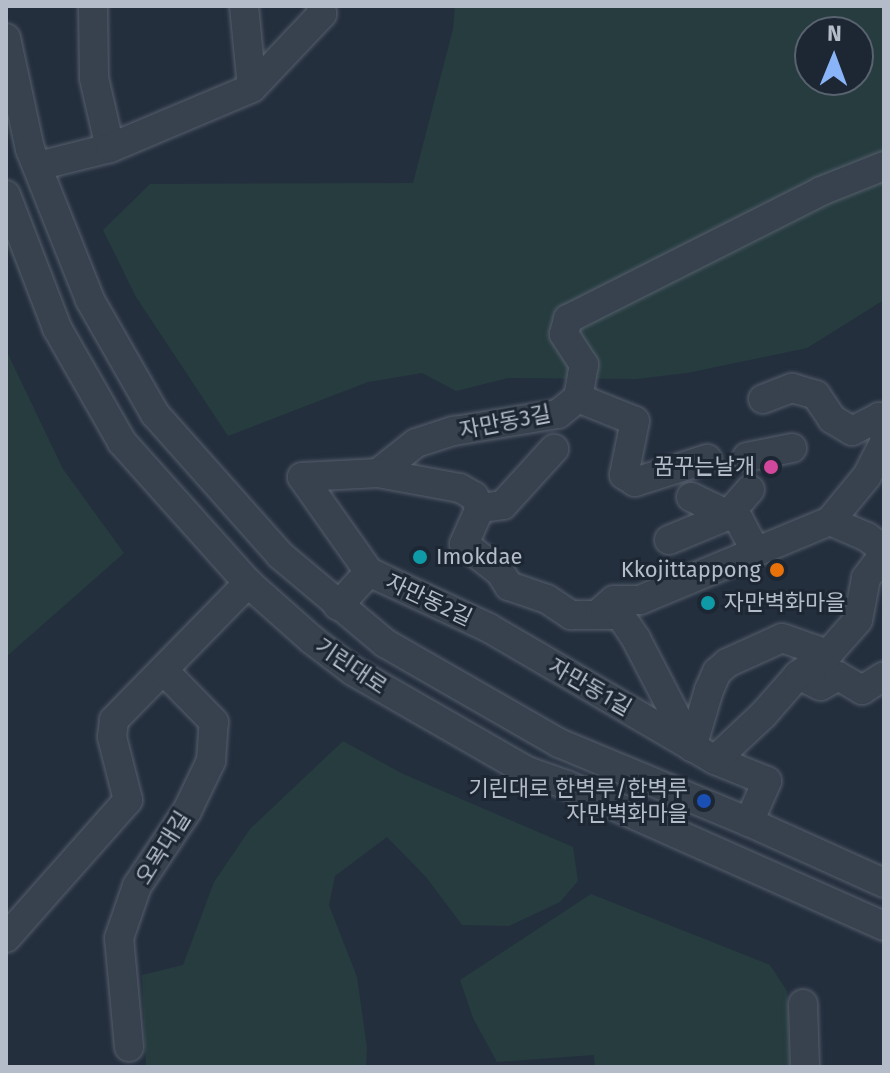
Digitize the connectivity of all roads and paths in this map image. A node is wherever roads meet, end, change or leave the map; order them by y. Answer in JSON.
{"nodes":[{"id":1,"x":93,"y":6,"type":"edge"},
{"id":2,"x":244,"y":6,"type":"edge"},
{"id":3,"x":321,"y":6,"type":"edge"},
{"id":4,"x":6,"y":38,"type":"edge"},
{"id":5,"x":252,"y":88,"type":"junction"},
{"id":6,"x":110,"y":148,"type":"junction"},
{"id":7,"x":38,"y":166,"type":"junction"},
{"id":8,"x":884,"y":166,"type":"edge"},
{"id":9,"x":6,"y":195,"type":"edge"},
{"id":10,"x":578,"y":398,"type":"junction"},
{"id":11,"x":763,"y":399,"type":"dead end"},
{"id":12,"x":882,"y":431,"type":"edge"},
{"id":13,"x":792,"y":448,"type":"dead end"},
{"id":14,"x":554,"y":449,"type":"dead end"},
{"id":15,"x":747,"y":457,"type":"dead end"},
{"id":16,"x":707,"y":459,"type":"dead end"},
{"id":17,"x":378,"y":473,"type":"junction"},
{"id":18,"x":750,"y":490,"type":"dead end"},
{"id":19,"x":691,"y":497,"type":"dead end"},
{"id":20,"x":480,"y":508,"type":"junction"},
{"id":21,"x":729,"y":512,"type":"junction"},
{"id":22,"x":830,"y":521,"type":"junction"},
{"id":23,"x":669,"y":540,"type":"dead end"},
{"id":24,"x":755,"y":550,"type":"junction"},
{"id":25,"x":884,"y":552,"type":"edge"},
{"id":26,"x":369,"y":572,"type":"junction"},
{"id":27,"x":248,"y":583,"type":"junction"},
{"id":28,"x":509,"y":586,"type":"junction"},
{"id":29,"x":338,"y":606,"type":"junction"},
{"id":30,"x":600,"y":613,"type":"junction"},
{"id":31,"x":489,"y":628,"type":"junction"},
{"id":32,"x":828,"y":654,"type":"junction"},
{"id":33,"x":164,"y":671,"type":"junction"},
{"id":34,"x":798,"y":675,"type":"junction"},
{"id":35,"x":884,"y":676,"type":"edge"},
{"id":36,"x":703,"y":753,"type":"junction"},
{"id":37,"x":749,"y":822,"type":"junction"},
{"id":38,"x":884,"y":883,"type":"edge"},
{"id":39,"x":884,"y":926,"type":"edge"},
{"id":40,"x":6,"y":938,"type":"edge"},
{"id":41,"x":803,"y":1004,"type":"dead end"},
{"id":42,"x":129,"y":1047,"type":"dead end"},
{"id":43,"x":805,"y":1067,"type":"edge"}],
"edges":[{"from":1,"to":6,"type":"street"},
{"from":2,"to":5,"type":"street"},
{"from":3,"to":5,"type":"street"},
{"from":4,"to":7,"type":"street","name":"기린대로"},
{"from":5,"to":6,"type":"street"},
{"from":6,"to":7,"type":"street"},
{"from":7,"to":29,"type":"street","name":"기린대로"},
{"from":8,"to":10,"type":"street"},
{"from":9,"to":27,"type":"street","name":"기린대로"},
{"from":10,"to":16,"type":"street","name":"자만동3길"},
{"from":10,"to":17,"type":"street","name":"자만동3길"},
{"from":11,"to":12,"type":"street"},
{"from":12,"to":22,"type":"street"},
{"from":13,"to":15,"type":"street"},
{"from":14,"to":20,"type":"street"},
{"from":17,"to":20,"type":"street"},
{"from":17,"to":26,"type":"street"},
{"from":18,"to":21,"type":"street"},
{"from":19,"to":21,"type":"street"},
{"from":20,"to":28,"type":"street"},
{"from":21,"to":23,"type":"street"},
{"from":21,"to":24,"type":"street"},
{"from":22,"to":24,"type":"street"},
{"from":22,"to":25,"type":"street"},
{"from":24,"to":30,"type":"street"},
{"from":25,"to":32,"type":"street"},
{"from":26,"to":29,"type":"street","name":"자만동2길"},
{"from":26,"to":31,"type":"street","name":"자만동2길"},
{"from":27,"to":33,"type":"street"},
{"from":27,"to":39,"type":"street","name":"기린대로"},
{"from":28,"to":30,"type":"street"},
{"from":28,"to":31,"type":"street","name":"자만동2길"},
{"from":29,"to":37,"type":"street","name":"기린대로"},
{"from":30,"to":36,"type":"street"},
{"from":31,"to":36,"type":"street","name":"자만동1길"},
{"from":32,"to":34,"type":"street"},
{"from":32,"to":36,"type":"street"},
{"from":33,"to":40,"type":"street"},
{"from":33,"to":42,"type":"street","name":"오목대길"},
{"from":34,"to":35,"type":"street"},
{"from":34,"to":36,"type":"street"},
{"from":36,"to":37,"type":"street","name":"자만동1길"},
{"from":37,"to":38,"type":"street","name":"기린대로"},
{"from":41,"to":43,"type":"street"}]}
